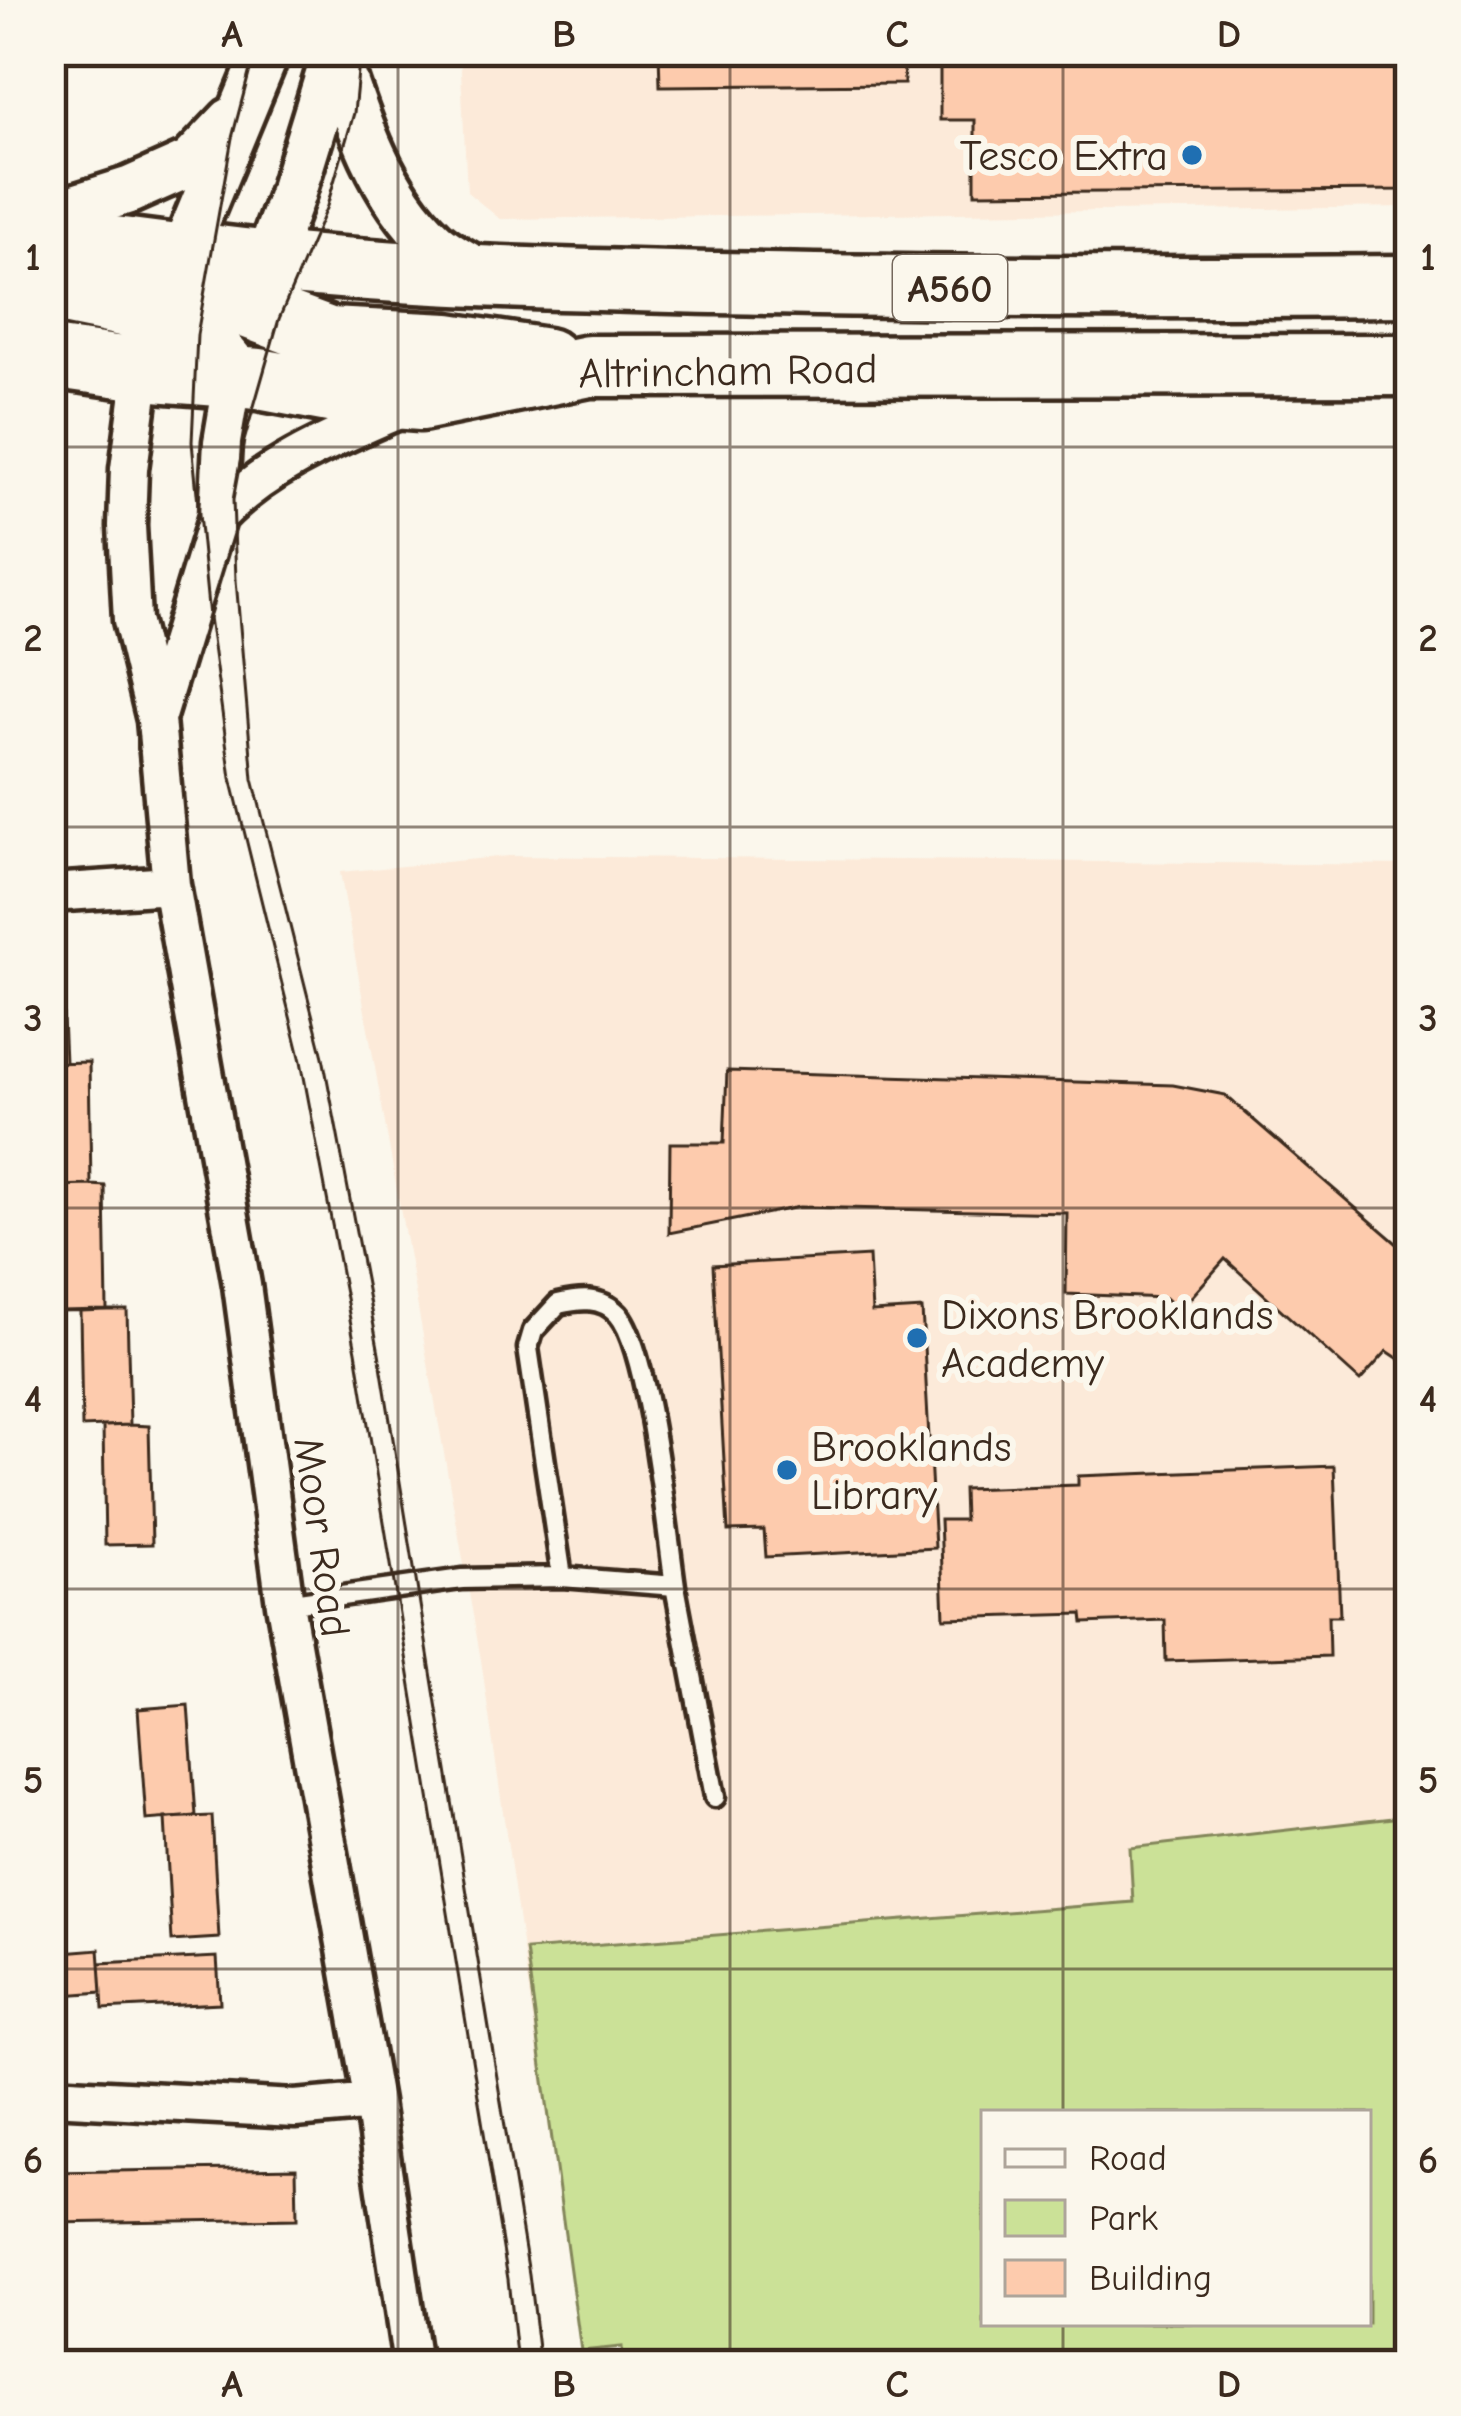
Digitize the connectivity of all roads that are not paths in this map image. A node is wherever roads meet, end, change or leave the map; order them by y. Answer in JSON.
{"nodes":[{"id":1,"x":267,"y":51,"type":"edge"},
{"id":2,"x":336,"y":53,"type":"edge"},
{"id":3,"x":247,"y":107,"type":"junction"},
{"id":4,"x":51,"y":214,"type":"edge"},
{"id":5,"x":51,"y":239,"type":"edge"},
{"id":6,"x":184,"y":256,"type":"junction"},
{"id":7,"x":491,"y":278,"type":"junction"},
{"id":8,"x":259,"y":284,"type":"junction"},
{"id":9,"x":1410,"y":286,"type":"edge"},
{"id":10,"x":51,"y":291,"type":"edge"},
{"id":11,"x":150,"y":342,"type":"junction"},
{"id":12,"x":51,"y":357,"type":"edge"},
{"id":13,"x":1410,"y":365,"type":"edge"},
{"id":14,"x":589,"y":366,"type":"junction"},
{"id":15,"x":233,"y":377,"type":"junction"},
{"id":16,"x":421,"y":400,"type":"junction"},
{"id":17,"x":218,"y":516,"type":"junction"},
{"id":18,"x":156,"y":720,"type":"junction"},
{"id":19,"x":171,"y":885,"type":"junction"},
{"id":20,"x":51,"y":893,"type":"edge"},
{"id":21,"x":562,"y":1576,"type":"junction"},
{"id":22,"x":675,"y":1586,"type":"junction"},
{"id":23,"x":285,"y":1604,"type":"junction"},
{"id":24,"x":715,"y":1797,"type":"dead end"},
{"id":25,"x":51,"y":2096,"type":"edge"},
{"id":26,"x":373,"y":2102,"type":"junction"},
{"id":27,"x":412,"y":2365,"type":"edge"}],
"edges":[{"from":1,"to":3,"type":"street"},
{"from":2,"to":7,"type":"street"},
{"from":2,"to":8,"type":"street"},
{"from":3,"to":4,"type":"street"},
{"from":3,"to":6,"type":"street"},
{"from":5,"to":6,"type":"highway","name":"Altrincham Road","number":"A560"},
{"from":6,"to":8,"type":"highway","name":"Altrincham Road","number":"A560"},
{"from":6,"to":11,"type":"street"},
{"from":7,"to":8,"type":"highway","name":"Altrincham Road","number":"A560"},
{"from":7,"to":9,"type":"highway","name":"Altrincham Road","number":"A560"},
{"from":8,"to":14,"type":"highway"},
{"from":8,"to":15,"type":"street"},
{"from":10,"to":11,"type":"highway"},
{"from":11,"to":12,"type":"highway","name":"Altrincham Road","number":"A560"},
{"from":11,"to":15,"type":"highway","name":"Altrincham Road","number":"A560"},
{"from":11,"to":18,"type":"street","name":"Moor Road"},
{"from":13,"to":14,"type":"highway","name":"Altrincham Road","number":"A560"},
{"from":14,"to":16,"type":"highway","name":"Altrincham Road","number":"A560"},
{"from":15,"to":16,"type":"highway","name":"Altrincham Road","number":"A560"},
{"from":15,"to":17,"type":"street","name":"Moor Road"},
{"from":16,"to":17,"type":"street"},
{"from":17,"to":18,"type":"street","name":"Moor Road"},
{"from":18,"to":19,"type":"street","name":"Moor Road"},
{"from":19,"to":20,"type":"street"},
{"from":19,"to":23,"type":"street","name":"Moor Road"},
{"from":21,"to":22,"type":"lane"},
{"from":21,"to":22,"type":"lane"},
{"from":21,"to":23,"type":"lane"},
{"from":22,"to":24,"type":"lane"},
{"from":23,"to":26,"type":"street","name":"Moor Road"},
{"from":25,"to":26,"type":"street"},
{"from":26,"to":27,"type":"street","name":"Moor Road"}]}
